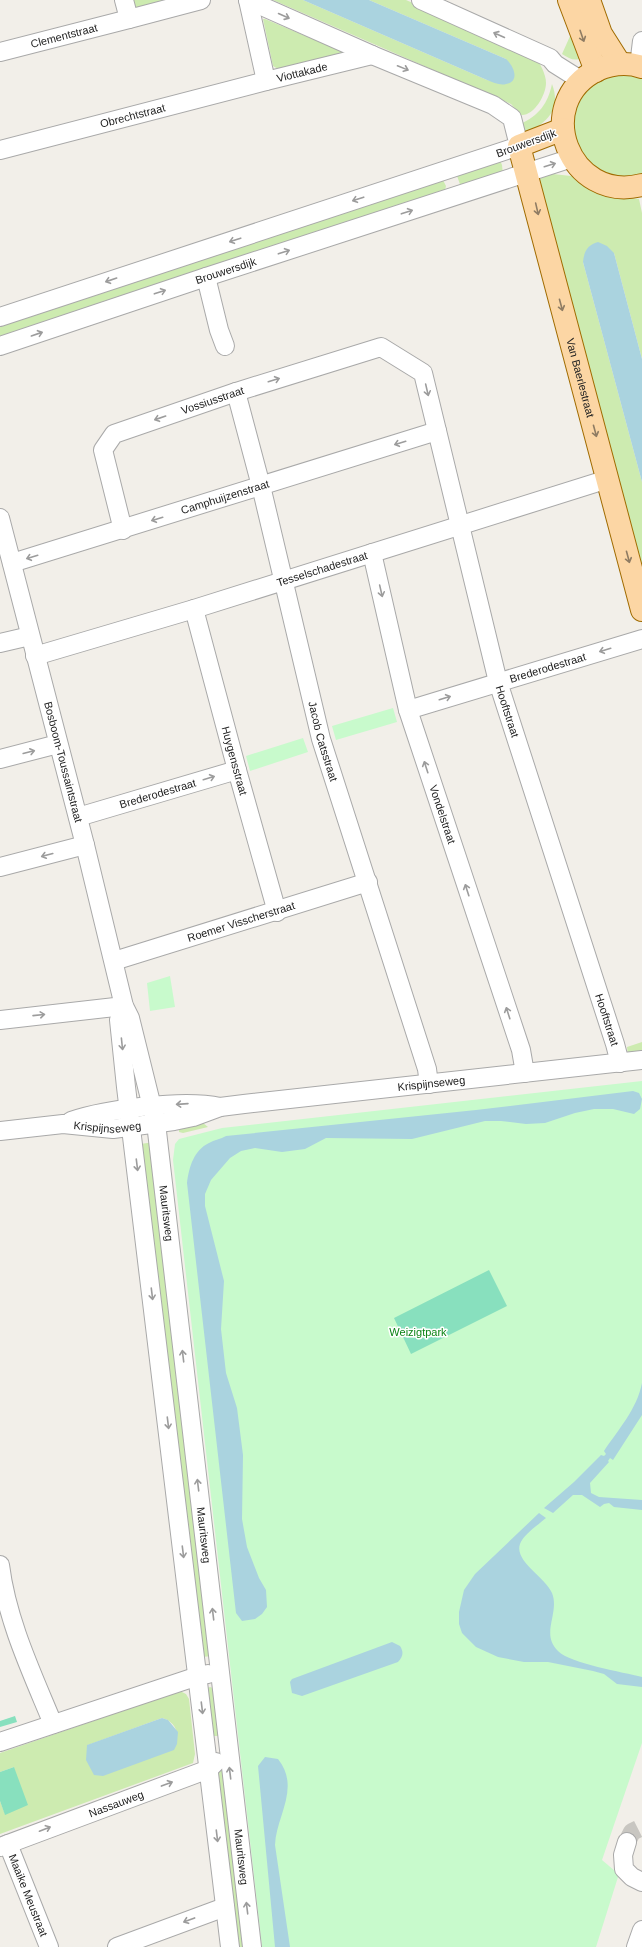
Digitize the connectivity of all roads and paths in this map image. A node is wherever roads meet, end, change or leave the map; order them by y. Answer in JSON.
{"nodes":[{"id":1,"x":124,"y":0,"type":"edge"},
{"id":2,"x":201,"y":0,"type":"edge"},
{"id":3,"x":248,"y":0,"type":"edge"},
{"id":4,"x":421,"y":0,"type":"edge"},
{"id":5,"x":569,"y":0,"type":"edge"},
{"id":6,"x":589,"y":0,"type":"edge"},
{"id":7,"x":129,"y":19,"type":"junction"},
{"id":8,"x":642,"y":41,"type":"edge"},
{"id":9,"x":0,"y":52,"type":"edge"},
{"id":10,"x":372,"y":55,"type":"junction"},
{"id":11,"x":634,"y":66,"type":"edge"},
{"id":12,"x":588,"y":76,"type":"junction"},
{"id":13,"x":266,"y":82,"type":"junction"},
{"id":14,"x":563,"y":129,"type":"junction"},
{"id":15,"x":519,"y":146,"type":"junction"},
{"id":16,"x":0,"y":150,"type":"edge"},
{"id":17,"x":572,"y":158,"type":"junction"},
{"id":18,"x":444,"y":172,"type":"junction"},
{"id":19,"x":527,"y":172,"type":"junction"},
{"id":20,"x":642,"y":186,"type":"edge"},
{"id":21,"x":452,"y":197,"type":"junction"},
{"id":22,"x":206,"y":277,"type":"junction"},
{"id":23,"x":0,"y":317,"type":"edge"},
{"id":24,"x":0,"y":346,"type":"edge"},
{"id":25,"x":225,"y":346,"type":"dead end"},
{"id":26,"x":405,"y":362,"type":"joint"},
{"id":27,"x":236,"y":392,"type":"junction"},
{"id":28,"x":437,"y":431,"type":"junction"},
{"id":29,"x":608,"y":479,"type":"junction"},
{"id":30,"x":261,"y":486,"type":"junction"},
{"id":31,"x":0,"y":518,"type":"edge"},
{"id":32,"x":461,"y":525,"type":"junction"},
{"id":33,"x":123,"y":530,"type":"junction"},
{"id":34,"x":372,"y":553,"type":"junction"},
{"id":35,"x":12,"y":563,"type":"junction"},
{"id":36,"x":284,"y":581,"type":"junction"},
{"id":37,"x":194,"y":609,"type":"junction"},
{"id":38,"x":642,"y":610,"type":"edge"},
{"id":39,"x":30,"y":636,"type":"junction"},
{"id":40,"x":642,"y":639,"type":"edge"},
{"id":41,"x":0,"y":643,"type":"edge"},
{"id":42,"x":35,"y":656,"type":"junction"},
{"id":43,"x":498,"y":682,"type":"junction"},
{"id":44,"x":408,"y":710,"type":"junction"},
{"id":45,"x":58,"y":744,"type":"junction"},
{"id":46,"x":0,"y":759,"type":"edge"},
{"id":47,"x":236,"y":770,"type":"junction"},
{"id":48,"x":78,"y":817,"type":"junction"},
{"id":49,"x":85,"y":845,"type":"junction"},
{"id":50,"x":0,"y":867,"type":"edge"},
{"id":51,"x":368,"y":882,"type":"junction"},
{"id":52,"x":277,"y":912,"type":"junction"},
{"id":53,"x":114,"y":962,"type":"junction"},
{"id":54,"x":124,"y":1006,"type":"junction"},
{"id":55,"x":0,"y":1020,"type":"edge"},
{"id":56,"x":642,"y":1060,"type":"edge"},
{"id":57,"x":620,"y":1063,"type":"junction"},
{"id":58,"x":526,"y":1073,"type":"junction"},
{"id":59,"x":428,"y":1084,"type":"junction"},
{"id":60,"x":155,"y":1115,"type":"junction"},
{"id":61,"x":131,"y":1118,"type":"junction"},
{"id":62,"x":0,"y":1131,"type":"edge"},
{"id":63,"x":0,"y":1565,"type":"edge"},
{"id":64,"x":3,"y":1599,"type":"edge"},
{"id":65,"x":219,"y":1673,"type":"junction"},
{"id":66,"x":198,"y":1676,"type":"junction"},
{"id":67,"x":54,"y":1724,"type":"junction"},
{"id":68,"x":0,"y":1742,"type":"edge"},
{"id":69,"x":228,"y":1752,"type":"junction"},
{"id":70,"x":208,"y":1769,"type":"junction"},
{"id":71,"x":627,"y":1842,"type":"tunnel mouth"},
{"id":72,"x":4,"y":1845,"type":"edge"},
{"id":73,"x":642,"y":1882,"type":"edge"},
{"id":74,"x":225,"y":1907,"type":"junction"},
{"id":75,"x":642,"y":1930,"type":"edge"},
{"id":76,"x":49,"y":1947,"type":"edge"},
{"id":77,"x":117,"y":1947,"type":"edge"},
{"id":78,"x":230,"y":1947,"type":"edge"},
{"id":79,"x":252,"y":1947,"type":"edge"},
{"id":80,"x":636,"y":1947,"type":"edge"}],
"edges":[{"from":1,"to":7,"type":"street"},
{"from":2,"to":7,"type":"street"},
{"from":3,"to":10,"type":"street","name":"Viottakade","one_way":true},
{"from":3,"to":13,"type":"street","name":"Viottakade"},
{"from":12,"to":4,"type":"street","one_way":true},
{"from":5,"to":12,"type":"main road","one_way":true},
{"from":6,"to":11,"type":"main road"},
{"from":7,"to":9,"type":"street","name":"Clementstraat"},
{"from":8,"to":11,"type":"street"},
{"from":10,"to":13,"type":"street","name":"Viottakade"},
{"from":10,"to":15,"type":"street","name":"Viottakade","one_way":true},
{"from":11,"to":12,"type":"main road"},
{"from":12,"to":14,"type":"main road"},
{"from":13,"to":16,"type":"street","name":"Obrechtstraat"},
{"from":14,"to":15,"type":"main road","name":"Brouwersdijk"},
{"from":14,"to":17,"type":"main road"},
{"from":15,"to":18,"type":"street","name":"Brouwersdijk"},
{"from":15,"to":19,"type":"main road","name":"Van Baerlestraat"},
{"from":19,"to":17,"type":"street","name":"Brouwersdijk","one_way":true},
{"from":17,"to":20,"type":"main road"},
{"from":18,"to":21,"type":"street"},
{"from":18,"to":23,"type":"street","name":"Brouwersdijk","one_way":true},
{"from":19,"to":21,"type":"street","name":"Brouwersdijk"},
{"from":19,"to":29,"type":"main road","name":"Van Baerlestraat","one_way":true},
{"from":22,"to":21,"type":"street","name":"Brouwersdijk","one_way":true},
{"from":24,"to":22,"type":"street","name":"Brouwersdijk","one_way":true},
{"from":22,"to":25,"type":"street"},
{"from":27,"to":26,"type":"street","name":"Vossiusstraat","one_way":true},
{"from":26,"to":28,"type":"street","name":"Hooftstraat","one_way":true},
{"from":27,"to":30,"type":"street","name":"Jacob Catsstraat"},
{"from":27,"to":33,"type":"street","name":"Vossiusstraat","one_way":true},
{"from":28,"to":30,"type":"street","name":"Camphuijzenstraat","one_way":true},
{"from":28,"to":32,"type":"street","name":"Hooftstraat"},
{"from":29,"to":32,"type":"street","name":"Tesselschadestraat"},
{"from":29,"to":38,"type":"main road","name":"Van Baerlestraat","one_way":true},
{"from":30,"to":33,"type":"street","name":"Camphuijzenstraat","one_way":true},
{"from":30,"to":36,"type":"street","name":"Jacob Catsstraat"},
{"from":31,"to":35,"type":"street","name":"Bosboom-Toussaintstraat"},
{"from":32,"to":34,"type":"street","name":"Tesselschadestraat"},
{"from":32,"to":43,"type":"street","name":"Hooftstraat"},
{"from":33,"to":35,"type":"street","name":"Camphuijzenstraat","one_way":true},
{"from":34,"to":36,"type":"street","name":"Tesselschadestraat"},
{"from":34,"to":44,"type":"street","name":"Vondelstraat","one_way":true},
{"from":35,"to":39,"type":"street","name":"Bosboom-Toussaintstraat"},
{"from":36,"to":37,"type":"street","name":"Tesselschadestraat"},
{"from":36,"to":51,"type":"street","name":"Jacob Catsstraat"},
{"from":37,"to":42,"type":"street","name":"Tesselschadestraat"},
{"from":37,"to":47,"type":"street","name":"Huygensstraat"},
{"from":39,"to":41,"type":"street"},
{"from":39,"to":42,"type":"street","name":"Bosboom-Toussaintstraat"},
{"from":40,"to":43,"type":"street","name":"Brederodestraat","one_way":true},
{"from":42,"to":45,"type":"street","name":"Bosboom-Toussaintstraat"},
{"from":44,"to":43,"type":"street","name":"Brederodestraat","one_way":true},
{"from":43,"to":57,"type":"street","name":"Hooftstraat"},
{"from":58,"to":44,"type":"street","name":"Vondelstraat","one_way":true},
{"from":46,"to":45,"type":"street","one_way":true},
{"from":45,"to":48,"type":"street","name":"Bosboom-Toussaintstraat"},
{"from":48,"to":47,"type":"street","name":"Brederodestraat","one_way":true},
{"from":47,"to":52,"type":"street","name":"Huygensstraat"},
{"from":48,"to":49,"type":"street","name":"Bosboom-Toussaintstraat"},
{"from":49,"to":50,"type":"street","one_way":true},
{"from":49,"to":53,"type":"street","name":"Bosboom-Toussaintstraat"},
{"from":51,"to":52,"type":"street","name":"Roemer Visscherstraat"},
{"from":51,"to":59,"type":"street","name":"Jacob Catsstraat"},
{"from":52,"to":53,"type":"street","name":"Roemer Visscherstraat"},
{"from":53,"to":54,"type":"street","name":"Bosboom-Toussaintstraat"},
{"from":55,"to":54,"type":"street","one_way":true},
{"from":54,"to":60,"type":"street","name":"Bosboom-Toussaintstraat"},
{"from":54,"to":61,"type":"street","name":"Bosboom-Toussaintstraat","one_way":true},
{"from":56,"to":57,"type":"street","name":"Krispijnseweg"},
{"from":57,"to":58,"type":"street","name":"Krispijnseweg"},
{"from":58,"to":59,"type":"street","name":"Krispijnseweg"},
{"from":59,"to":60,"type":"street","name":"Krispijnseweg"},
{"from":60,"to":61,"type":"street","name":"Krispijnseweg"},
{"from":65,"to":60,"type":"street","name":"Mauritsweg","one_way":true},
{"from":61,"to":62,"type":"street","name":"Krispijnseweg"},
{"from":61,"to":66,"type":"street","name":"Mauritsweg","one_way":true},
{"from":63,"to":64,"type":"street"},
{"from":64,"to":67,"type":"street"},
{"from":65,"to":66,"type":"street"},
{"from":65,"to":69,"type":"street","name":"Mauritsweg"},
{"from":66,"to":67,"type":"street"},
{"from":66,"to":70,"type":"street","name":"Mauritsweg","one_way":true},
{"from":67,"to":68,"type":"street"},
{"from":69,"to":70,"type":"street","name":"Nassauweg"},
{"from":79,"to":69,"type":"street","name":"Mauritsweg","one_way":true},
{"from":72,"to":70,"type":"street","name":"Nassauweg","one_way":true},
{"from":70,"to":74,"type":"street","name":"Mauritsweg","one_way":true},
{"from":71,"to":73,"type":"street"},
{"from":72,"to":76,"type":"street","name":"Maaike Meustraat"},
{"from":74,"to":77,"type":"street","one_way":true},
{"from":74,"to":78,"type":"street","name":"Mauritsweg"},
{"from":75,"to":80,"type":"street"}]}
